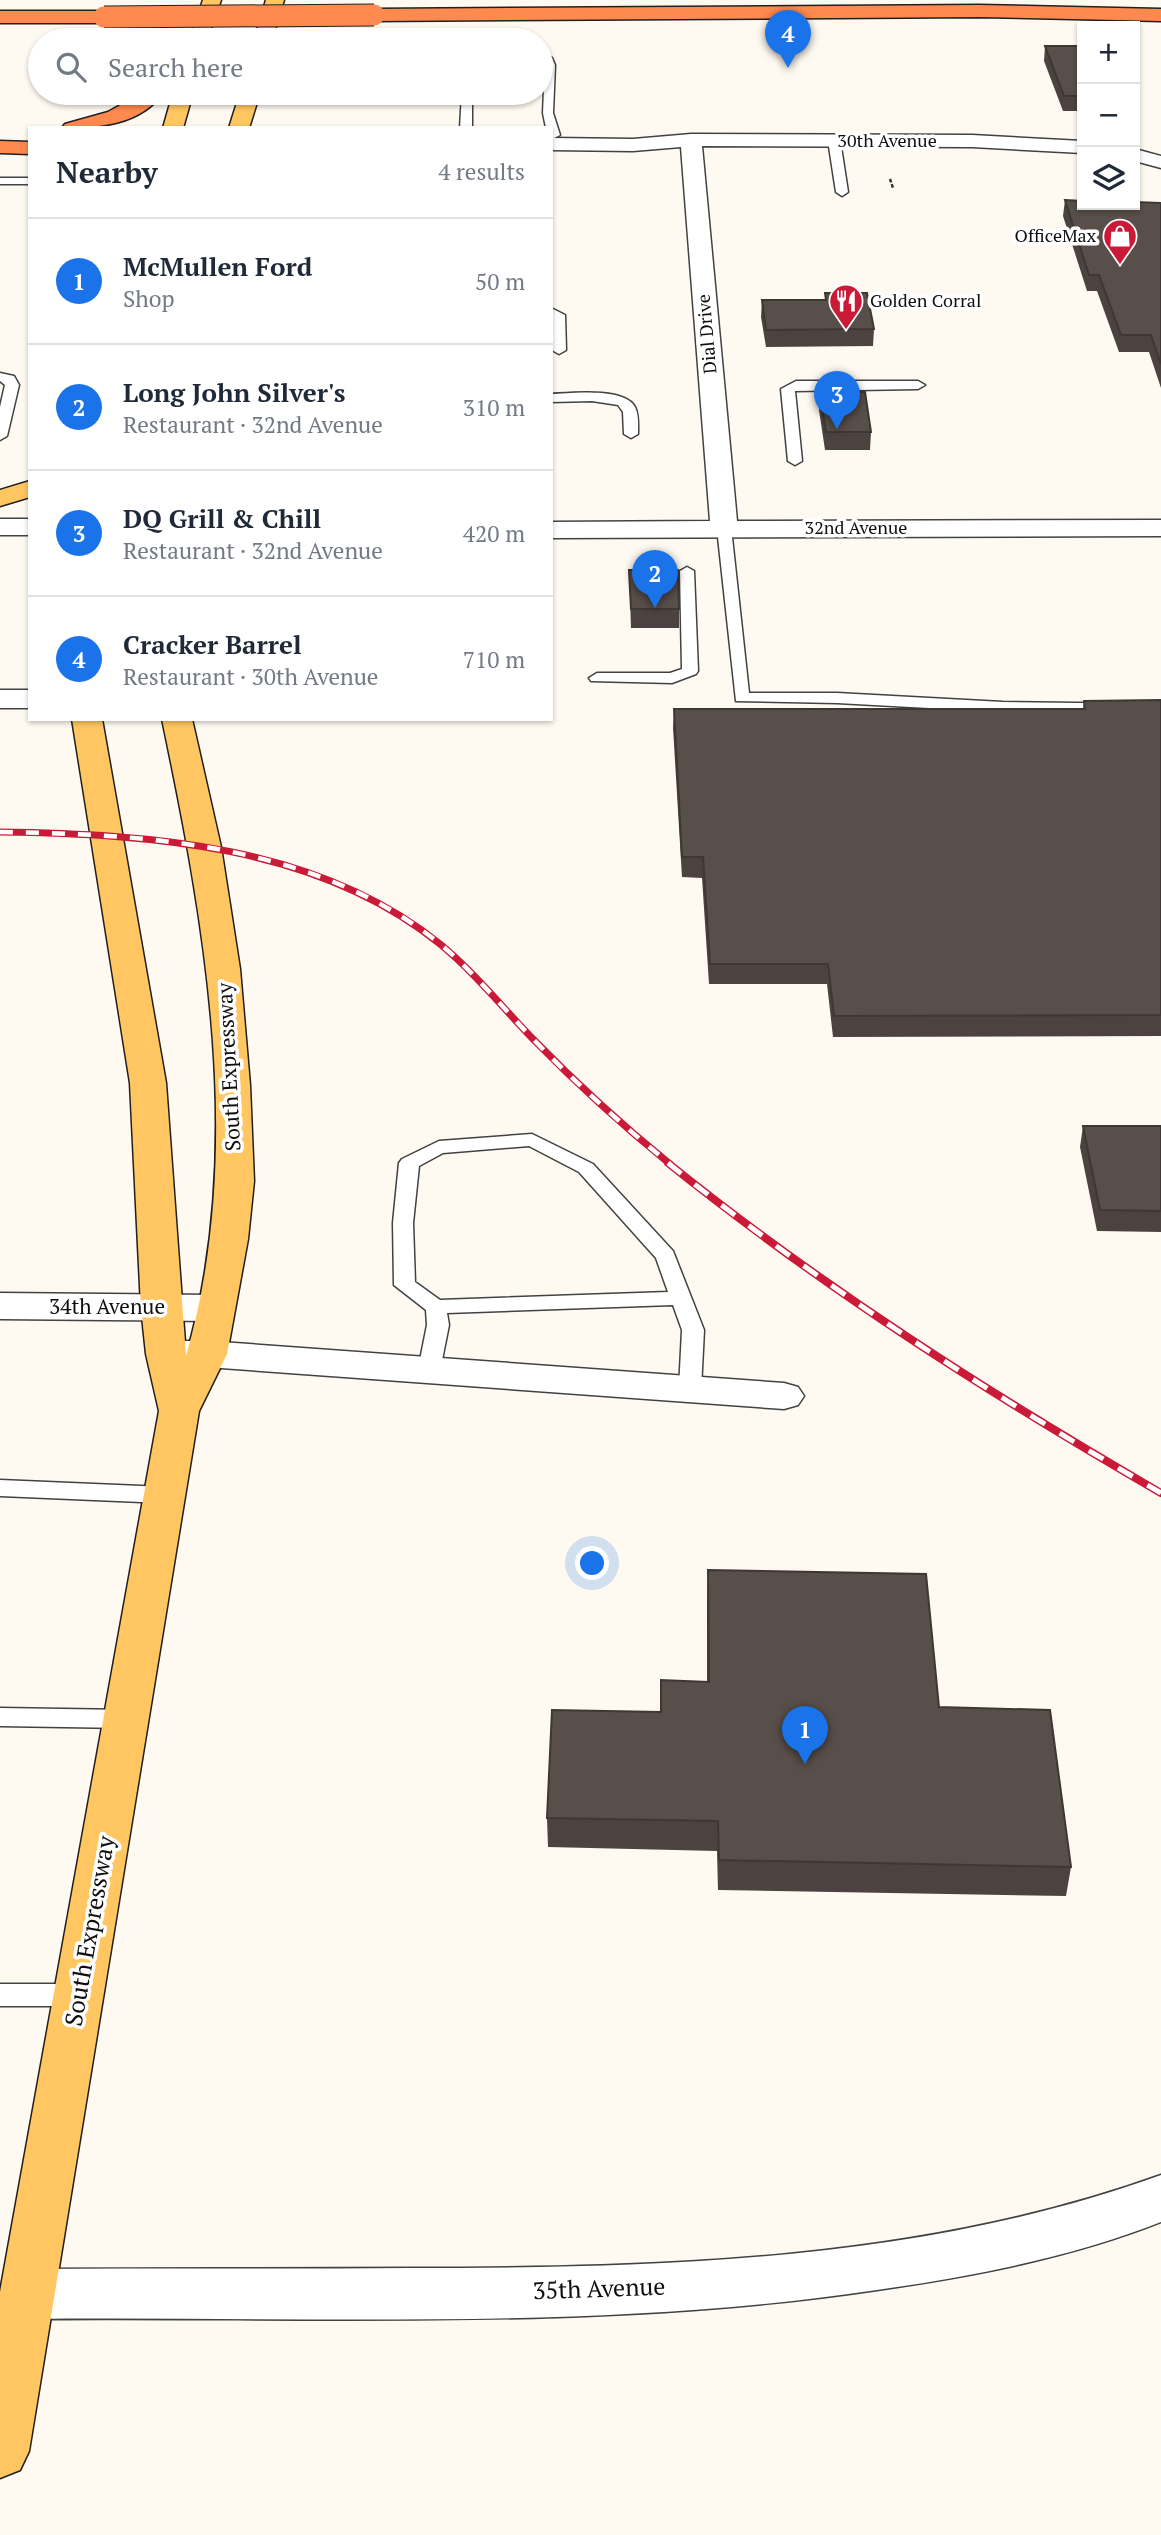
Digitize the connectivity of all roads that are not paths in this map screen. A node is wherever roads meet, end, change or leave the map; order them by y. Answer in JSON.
{"nodes":[{"id":1,"x":212,"y":0,"type":"edge"},
{"id":2,"x":275,"y":0,"type":"edge"},
{"id":3,"x":1101,"y":0,"type":"edge"},
{"id":4,"x":1161,"y":1,"type":"edge"},
{"id":5,"x":1161,"y":15,"type":"edge"},
{"id":6,"x":0,"y":17,"type":"edge"},
{"id":7,"x":202,"y":28,"type":"edge"},
{"id":8,"x":267,"y":28,"type":"edge"},
{"id":9,"x":138,"y":105,"type":"edge"},
{"id":10,"x":180,"y":105,"type":"edge"},
{"id":11,"x":246,"y":105,"type":"edge"},
{"id":12,"x":467,"y":105,"type":"edge"},
{"id":13,"x":548,"y":105,"type":"edge"},
{"id":14,"x":79,"y":126,"type":"edge"},
{"id":15,"x":174,"y":126,"type":"edge"},
{"id":16,"x":240,"y":126,"type":"edge"},
{"id":17,"x":466,"y":126,"type":"edge"},
{"id":18,"x":550,"y":126,"type":"edge"},
{"id":19,"x":28,"y":134,"type":"edge"},
{"id":20,"x":553,"y":138,"type":"edge"},
{"id":21,"x":691,"y":140,"type":"junction"},
{"id":22,"x":1,"y":141,"type":"edge"},
{"id":23,"x":834,"y":141,"type":"junction"},
{"id":24,"x":28,"y":147,"type":"edge"},
{"id":25,"x":1077,"y":147,"type":"edge"},
{"id":26,"x":1140,"y":157,"type":"edge"},
{"id":27,"x":1161,"y":162,"type":"edge"},
{"id":28,"x":0,"y":181,"type":"edge"},
{"id":29,"x":28,"y":181,"type":"edge"},
{"id":30,"x":842,"y":192,"type":"dead end"},
{"id":31,"x":553,"y":313,"type":"edge"},
{"id":32,"x":559,"y":350,"type":"dead end"},
{"id":33,"x":0,"y":377,"type":"edge"},
{"id":34,"x":918,"y":385,"type":"dead end"},
{"id":35,"x":553,"y":398,"type":"edge"},
{"id":36,"x":631,"y":434,"type":"dead end"},
{"id":37,"x":0,"y":436,"type":"edge"},
{"id":38,"x":795,"y":461,"type":"dead end"},
{"id":39,"x":28,"y":490,"type":"edge"},
{"id":40,"x":0,"y":498,"type":"edge"},
{"id":41,"x":0,"y":506,"type":"edge"},
{"id":42,"x":28,"y":506,"type":"edge"},
{"id":43,"x":553,"y":509,"type":"edge"},
{"id":44,"x":1161,"y":509,"type":"edge"},
{"id":45,"x":723,"y":519,"type":"junction"},
{"id":46,"x":0,"y":527,"type":"edge"},
{"id":47,"x":28,"y":527,"type":"edge"},
{"id":48,"x":1161,"y":528,"type":"edge"},
{"id":49,"x":553,"y":530,"type":"edge"},
{"id":50,"x":687,"y":571,"type":"dead end"},
{"id":51,"x":597,"y":678,"type":"dead end"},
{"id":52,"x":0,"y":699,"type":"edge"},
{"id":53,"x":28,"y":699,"type":"edge"},
{"id":54,"x":1161,"y":709,"type":"edge"},
{"id":55,"x":87,"y":721,"type":"edge"},
{"id":56,"x":177,"y":721,"type":"edge"},
{"id":57,"x":681,"y":1298,"type":"junction"},
{"id":58,"x":0,"y":1306,"type":"edge"},
{"id":59,"x":161,"y":1307,"type":"junction"},
{"id":60,"x":436,"y":1307,"type":"junction"},
{"id":61,"x":215,"y":1308,"type":"junction"},
{"id":62,"x":166,"y":1354,"type":"junction"},
{"id":63,"x":207,"y":1354,"type":"junction"},
{"id":64,"x":429,"y":1370,"type":"junction"},
{"id":65,"x":690,"y":1389,"type":"junction"},
{"id":66,"x":784,"y":1396,"type":"dead end"},
{"id":67,"x":179,"y":1410,"type":"junction"},
{"id":68,"x":0,"y":1489,"type":"edge"},
{"id":69,"x":165,"y":1496,"type":"junction"},
{"id":70,"x":0,"y":1717,"type":"edge"},
{"id":71,"x":127,"y":1719,"type":"junction"},
{"id":72,"x":0,"y":1994,"type":"edge"},
{"id":73,"x":79,"y":1995,"type":"junction"},
{"id":74,"x":1161,"y":2198,"type":"edge"},
{"id":75,"x":27,"y":2294,"type":"junction"},
{"id":76,"x":0,"y":2451,"type":"edge"}],
"edges":[{"from":1,"to":7,"type":"main road"},
{"from":2,"to":8,"type":"main road"},
{"from":3,"to":4,"type":"highway"},
{"from":5,"to":6,"type":"highway","bridge":true},
{"from":9,"to":14,"type":"highway"},
{"from":10,"to":15,"type":"main road"},
{"from":11,"to":16,"type":"main road"},
{"from":12,"to":17,"type":"lane"},
{"from":13,"to":18,"type":"lane"},
{"from":19,"to":22,"type":"highway"},
{"from":20,"to":21,"type":"street","name":"30th Avenue"},
{"from":21,"to":23,"type":"street","name":"30th Avenue"},
{"from":21,"to":45,"type":"street","name":"Dial Drive"},
{"from":22,"to":24,"type":"highway"},
{"from":23,"to":25,"type":"street","name":"30th Avenue"},
{"from":23,"to":30,"type":"lane"},
{"from":26,"to":27,"type":"street"},
{"from":28,"to":29,"type":"lane"},
{"from":31,"to":32,"type":"lane"},
{"from":33,"to":37,"type":"lane"},
{"from":34,"to":38,"type":"lane"},
{"from":35,"to":36,"type":"lane"},
{"from":39,"to":40,"type":"main road"},
{"from":41,"to":42,"type":"street"},
{"from":43,"to":45,"type":"street","name":"32nd Avenue"},
{"from":44,"to":45,"type":"street","name":"32nd Avenue"},
{"from":45,"to":48,"type":"street","name":"32nd Avenue"},
{"from":45,"to":49,"type":"street","name":"32nd Avenue"},
{"from":45,"to":54,"type":"lane"},
{"from":46,"to":47,"type":"street"},
{"from":50,"to":51,"type":"lane"},
{"from":52,"to":53,"type":"street"},
{"from":55,"to":59,"type":"main road","name":"South Expressway"},
{"from":56,"to":61,"type":"main road","name":"South Expressway"},
{"from":57,"to":60,"type":"lane"},
{"from":57,"to":60,"type":"lane"},
{"from":57,"to":65,"type":"lane"},
{"from":58,"to":59,"type":"street","name":"34th Avenue"},
{"from":59,"to":61,"type":"street","name":"34th Avenue"},
{"from":59,"to":62,"type":"main road","name":"South Expressway"},
{"from":60,"to":64,"type":"lane"},
{"from":61,"to":63,"type":"main road","name":"South Expressway"},
{"from":62,"to":63,"type":"street"},
{"from":62,"to":67,"type":"main road","name":"South Expressway"},
{"from":63,"to":64,"type":"street"},
{"from":63,"to":67,"type":"main road","name":"South Expressway"},
{"from":64,"to":65,"type":"street"},
{"from":65,"to":66,"type":"street"},
{"from":67,"to":69,"type":"main road","name":"South Expressway"},
{"from":68,"to":69,"type":"lane"},
{"from":69,"to":71,"type":"main road","name":"South Expressway"},
{"from":70,"to":71,"type":"lane"},
{"from":71,"to":73,"type":"main road","name":"South Expressway"},
{"from":72,"to":73,"type":"lane"},
{"from":73,"to":75,"type":"main road","name":"South Expressway"},
{"from":74,"to":75,"type":"street","name":"35th Avenue"},
{"from":75,"to":76,"type":"main road","name":"South Expressway"}]}
